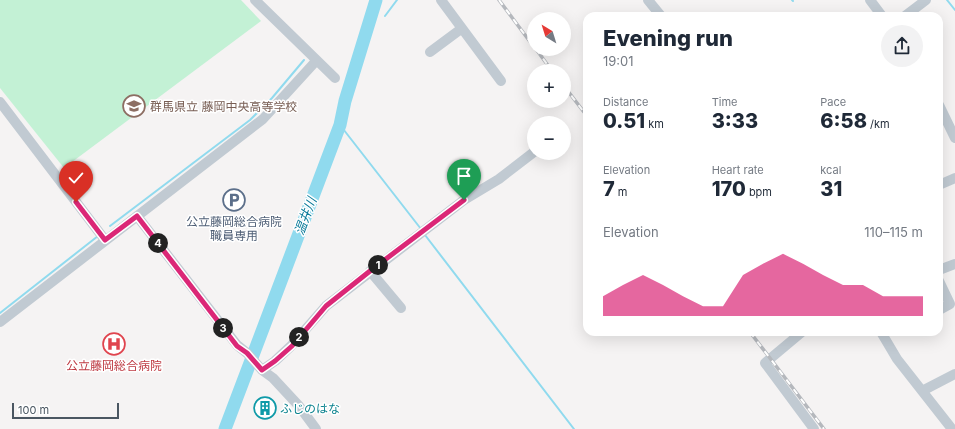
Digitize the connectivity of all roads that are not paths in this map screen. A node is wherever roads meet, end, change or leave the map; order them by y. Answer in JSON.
{"nodes":[{"id":1,"x":255,"y":0,"type":"edge"},
{"id":2,"x":441,"y":0,"type":"edge"},
{"id":3,"x":648,"y":0,"type":"edge"},
{"id":4,"x":870,"y":0,"type":"edge"},
{"id":5,"x":926,"y":0,"type":"edge"},
{"id":6,"x":657,"y":12,"type":"edge"},
{"id":7,"x":879,"y":12,"type":"edge"},
{"id":8,"x":910,"y":12,"type":"edge"},
{"id":9,"x":461,"y":29,"type":"junction"},
{"id":10,"x":430,"y":52,"type":"dead end"},
{"id":11,"x":316,"y":60,"type":"junction"},
{"id":12,"x":335,"y":78,"type":"dead end"},
{"id":13,"x":501,"y":81,"type":"dead end"},
{"id":14,"x":0,"y":102,"type":"edge"},
{"id":15,"x":943,"y":113,"type":"edge"},
{"id":16,"x":955,"y":138,"type":"edge"},
{"id":17,"x":527,"y":157,"type":"edge"},
{"id":18,"x":955,"y":178,"type":"edge"},
{"id":19,"x":943,"y":183,"type":"edge"},
{"id":20,"x":137,"y":216,"type":"junction"},
{"id":21,"x":105,"y":240,"type":"junction"},
{"id":22,"x":955,"y":264,"type":"edge"},
{"id":23,"x":943,"y":268,"type":"edge"},
{"id":24,"x":370,"y":271,"type":"junction"},
{"id":25,"x":943,"y":289,"type":"edge"},
{"id":26,"x":401,"y":308,"type":"dead end"},
{"id":27,"x":943,"y":308,"type":"edge"},
{"id":28,"x":0,"y":322,"type":"edge"},
{"id":29,"x":797,"y":336,"type":"edge"},
{"id":30,"x":883,"y":336,"type":"edge"},
{"id":31,"x":262,"y":370,"type":"junction"},
{"id":32,"x":955,"y":374,"type":"edge"},
{"id":33,"x":922,"y":391,"type":"junction"},
{"id":34,"x":316,"y":429,"type":"edge"},
{"id":35,"x":814,"y":429,"type":"edge"},
{"id":36,"x":952,"y":429,"type":"edge"}],
"edges":[{"from":1,"to":11,"type":"street"},
{"from":2,"to":9,"type":"street"},
{"from":3,"to":6,"type":"street"},
{"from":4,"to":7,"type":"street"},
{"from":5,"to":8,"type":"street"},
{"from":9,"to":10,"type":"street"},
{"from":9,"to":13,"type":"street"},
{"from":11,"to":12,"type":"street"},
{"from":11,"to":20,"type":"street"},
{"from":14,"to":21,"type":"street"},
{"from":15,"to":16,"type":"street"},
{"from":17,"to":24,"type":"street"},
{"from":18,"to":19,"type":"street"},
{"from":20,"to":21,"type":"street"},
{"from":20,"to":31,"type":"street"},
{"from":21,"to":28,"type":"street"},
{"from":22,"to":23,"type":"street"},
{"from":24,"to":26,"type":"street"},
{"from":24,"to":31,"type":"street"},
{"from":25,"to":27,"type":"street"},
{"from":29,"to":35,"type":"street"},
{"from":30,"to":33,"type":"street"},
{"from":31,"to":34,"type":"street"},
{"from":32,"to":33,"type":"street"},
{"from":33,"to":36,"type":"street"}]}
